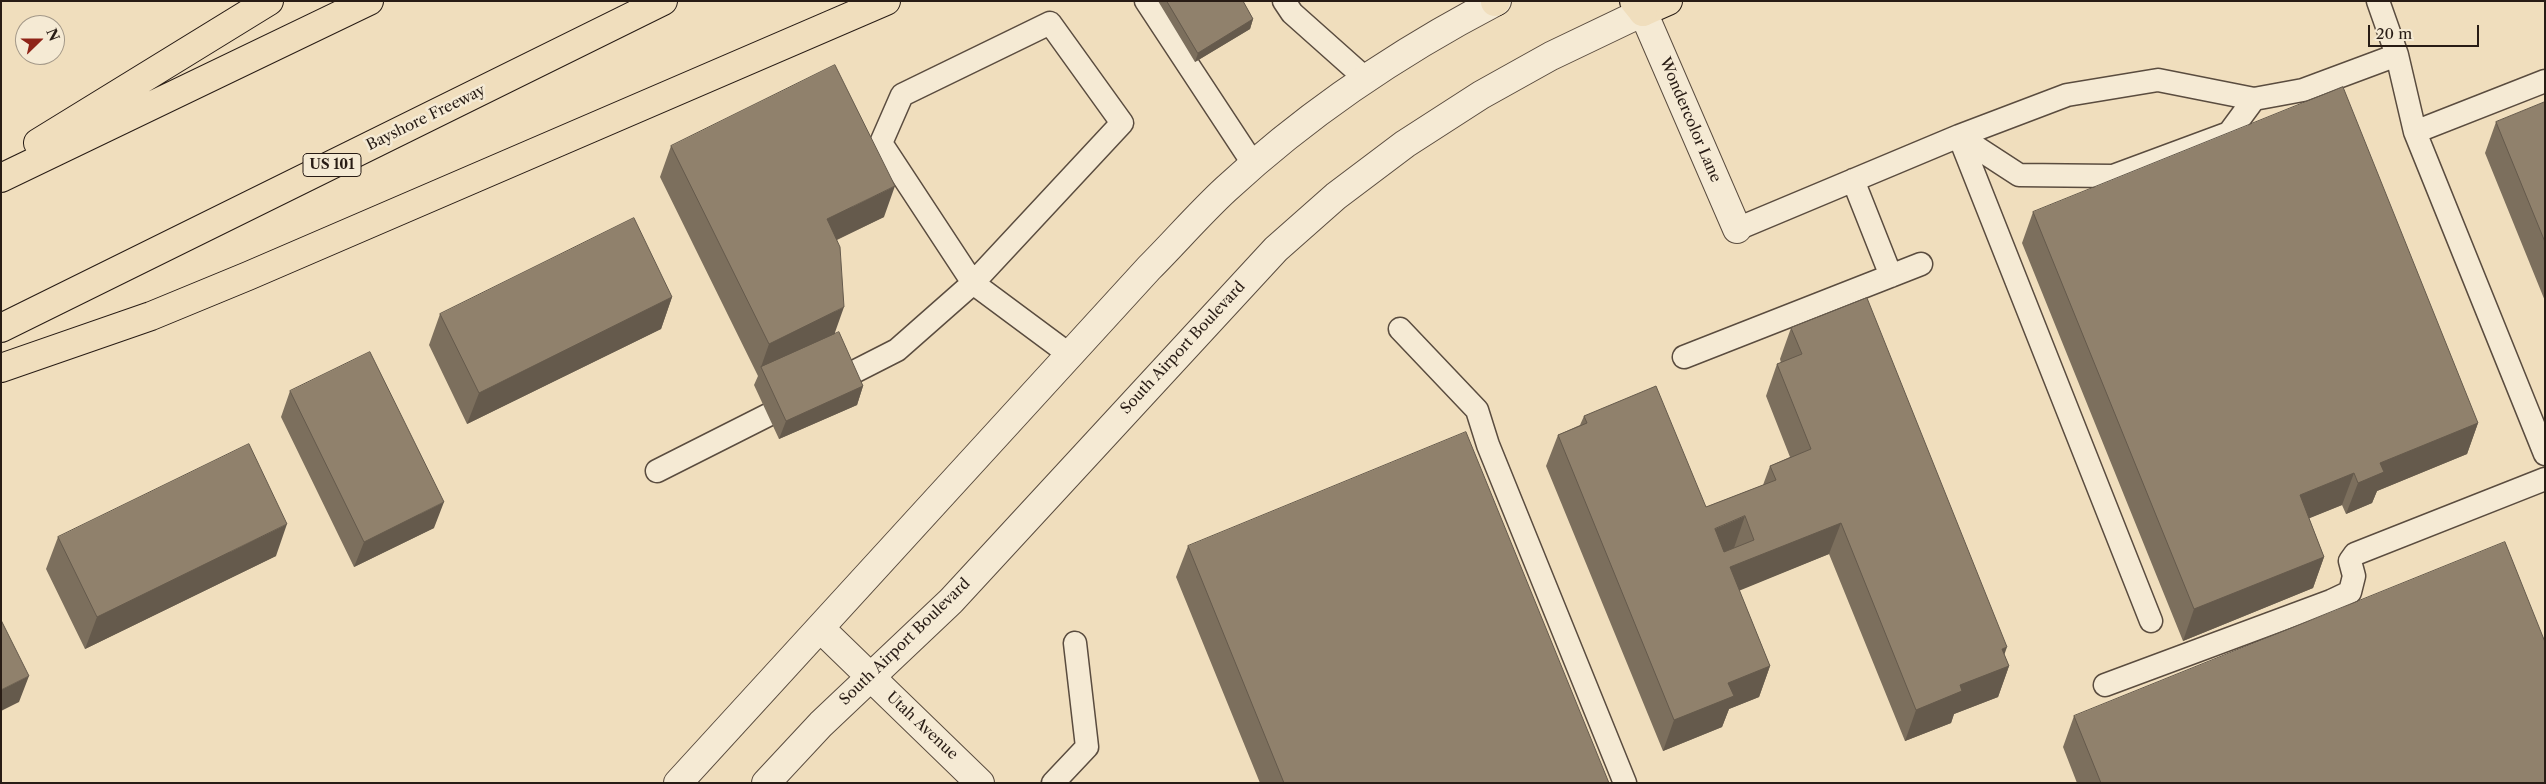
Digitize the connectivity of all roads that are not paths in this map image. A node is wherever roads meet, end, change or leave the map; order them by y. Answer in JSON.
{"nodes":[{"id":1,"x":269,"y":1,"type":"edge"},
{"id":2,"x":369,"y":1,"type":"edge"},
{"id":3,"x":663,"y":1,"type":"edge"},
{"id":4,"x":886,"y":1,"type":"edge"},
{"id":5,"x":1146,"y":1,"type":"edge"},
{"id":6,"x":1284,"y":1,"type":"edge"},
{"id":7,"x":1668,"y":1,"type":"edge"},
{"id":8,"x":2378,"y":1,"type":"edge"},
{"id":9,"x":1496,"y":2,"type":"edge"},
{"id":10,"x":1640,"y":5,"type":"edge"},
{"id":11,"x":2397,"y":55,"type":"junction"},
{"id":12,"x":1365,"y":78,"type":"junction"},
{"id":13,"x":2545,"y":81,"type":"edge"},
{"id":14,"x":2254,"y":99,"type":"junction"},
{"id":15,"x":2415,"y":132,"type":"junction"},
{"id":16,"x":1959,"y":136,"type":"junction"},
{"id":17,"x":1254,"y":165,"type":"junction"},
{"id":18,"x":1,"y":166,"type":"edge"},
{"id":19,"x":1,"y":178,"type":"edge"},
{"id":20,"x":1853,"y":180,"type":"junction"},
{"id":21,"x":1736,"y":229,"type":"joint"},
{"id":22,"x":1921,"y":264,"type":"dead end"},
{"id":23,"x":1891,"y":276,"type":"junction"},
{"id":24,"x":973,"y":284,"type":"junction"},
{"id":25,"x":1,"y":328,"type":"edge"},
{"id":26,"x":1400,"y":329,"type":"dead end"},
{"id":27,"x":1070,"y":355,"type":"junction"},
{"id":28,"x":1684,"y":357,"type":"dead end"},
{"id":29,"x":1,"y":368,"type":"edge"},
{"id":30,"x":844,"y":377,"type":"edge"},
{"id":31,"x":768,"y":415,"type":"dead end"},
{"id":32,"x":2545,"y":454,"type":"edge"},
{"id":33,"x":657,"y":471,"type":"dead end"},
{"id":34,"x":2545,"y":480,"type":"edge"},
{"id":35,"x":2151,"y":621,"type":"dead end"},
{"id":36,"x":820,"y":628,"type":"junction"},
{"id":37,"x":1075,"y":643,"type":"dead end"},
{"id":38,"x":870,"y":678,"type":"junction"},
{"id":39,"x":2105,"y":685,"type":"dead end"},
{"id":40,"x":678,"y":783,"type":"edge"},
{"id":41,"x":766,"y":783,"type":"edge"},
{"id":42,"x":980,"y":783,"type":"edge"},
{"id":43,"x":1053,"y":783,"type":"edge"},
{"id":44,"x":1625,"y":783,"type":"edge"}],
"edges":[{"from":1,"to":18,"type":"main road"},
{"from":2,"to":19,"type":"main road"},
{"from":3,"to":25,"type":"main road","name":"Bayshore Freeway","number":"US 101"},
{"from":4,"to":29,"type":"main road"},
{"from":5,"to":17,"type":"lane"},
{"from":6,"to":12,"type":"lane"},
{"from":7,"to":10,"type":"main road","name":"South Airport Boulevard"},
{"from":8,"to":11,"type":"lane"},
{"from":9,"to":12,"type":"street"},
{"from":10,"to":21,"type":"street","name":"Wondercolor Lane"},
{"from":10,"to":38,"type":"street","name":"South Airport Boulevard"},
{"from":11,"to":14,"type":"lane"},
{"from":11,"to":15,"type":"lane"},
{"from":12,"to":17,"type":"street"},
{"from":13,"to":15,"type":"lane"},
{"from":14,"to":16,"type":"lane"},
{"from":14,"to":16,"type":"lane"},
{"from":15,"to":32,"type":"lane"},
{"from":16,"to":20,"type":"lane"},
{"from":16,"to":35,"type":"lane"},
{"from":17,"to":27,"type":"street"},
{"from":20,"to":21,"type":"lane"},
{"from":20,"to":23,"type":"lane"},
{"from":22,"to":23,"type":"lane"},
{"from":23,"to":28,"type":"lane"},
{"from":24,"to":24,"type":"lane"},
{"from":24,"to":27,"type":"lane"},
{"from":24,"to":30,"type":"lane"},
{"from":26,"to":44,"type":"lane"},
{"from":27,"to":36,"type":"street"},
{"from":31,"to":33,"type":"lane"},
{"from":34,"to":39,"type":"lane"},
{"from":36,"to":38,"type":"street","name":"Utah Avenue"},
{"from":36,"to":40,"type":"street"},
{"from":37,"to":43,"type":"lane"},
{"from":38,"to":41,"type":"street","name":"South Airport Boulevard"},
{"from":38,"to":42,"type":"street","name":"Utah Avenue"}]}
